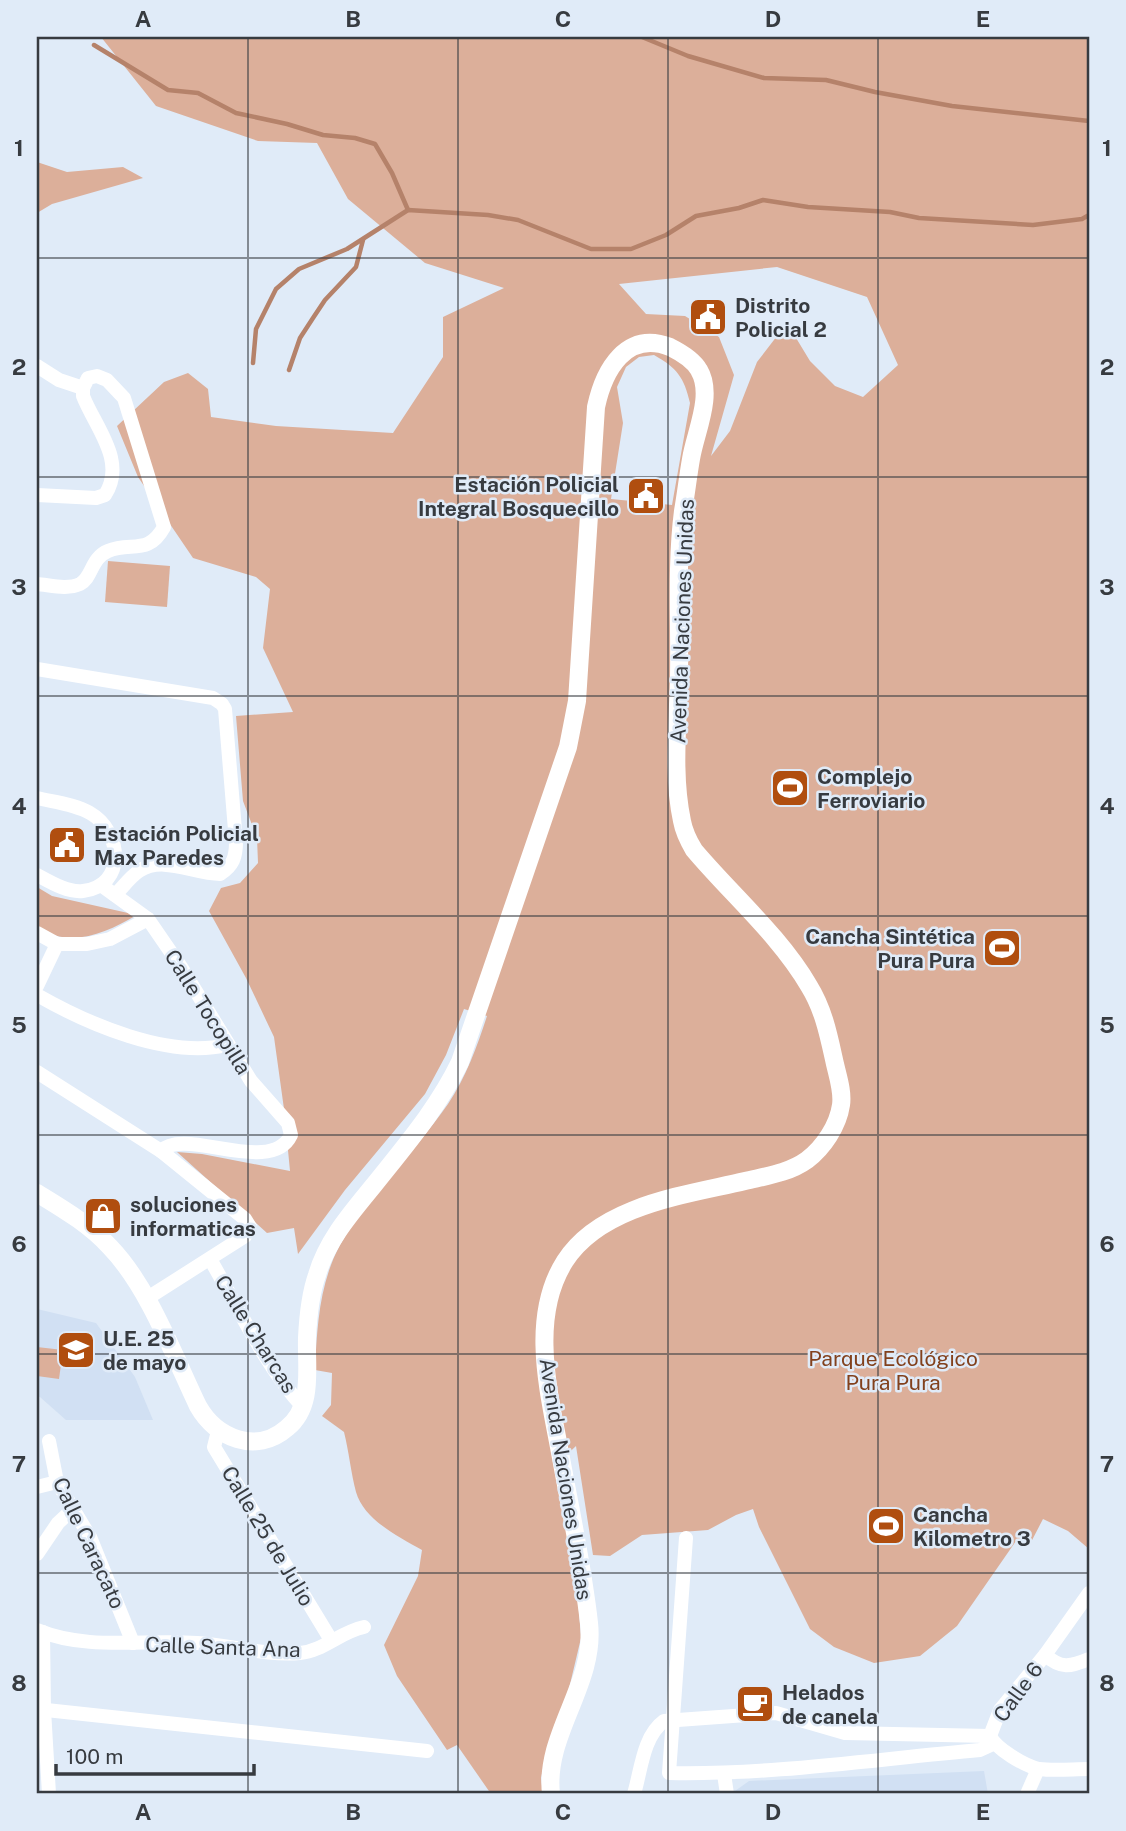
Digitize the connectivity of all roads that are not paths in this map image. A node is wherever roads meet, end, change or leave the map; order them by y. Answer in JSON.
{"nodes":[{"id":1,"x":37,"y":366,"type":"edge"},
{"id":2,"x":83,"y":388,"type":"junction"},
{"id":3,"x":37,"y":495,"type":"edge"},
{"id":4,"x":37,"y":584,"type":"edge"},
{"id":5,"x":37,"y":669,"type":"edge"},
{"id":6,"x":37,"y":798,"type":"edge"},
{"id":7,"x":37,"y":875,"type":"edge"},
{"id":8,"x":101,"y":885,"type":"junction"},
{"id":9,"x":115,"y":895,"type":"junction"},
{"id":10,"x":148,"y":919,"type":"junction"},
{"id":11,"x":37,"y":933,"type":"edge"},
{"id":12,"x":57,"y":944,"type":"junction"},
{"id":13,"x":37,"y":986,"type":"edge"},
{"id":14,"x":37,"y":995,"type":"edge"},
{"id":15,"x":227,"y":1045,"type":"junction"},
{"id":16,"x":37,"y":1072,"type":"edge"},
{"id":17,"x":161,"y":1151,"type":"junction"},
{"id":18,"x":37,"y":1193,"type":"edge"},
{"id":19,"x":210,"y":1259,"type":"junction"},
{"id":20,"x":146,"y":1299,"type":"junction"},
{"id":21,"x":303,"y":1407,"type":"junction"},
{"id":22,"x":218,"y":1431,"type":"junction"},
{"id":23,"x":49,"y":1441,"type":"dead end"},
{"id":24,"x":57,"y":1482,"type":"junction"},
{"id":25,"x":37,"y":1487,"type":"edge"},
{"id":26,"x":74,"y":1508,"type":"junction"},
{"id":27,"x":686,"y":1538,"type":"dead end"},
{"id":28,"x":37,"y":1554,"type":"edge"},
{"id":29,"x":1089,"y":1593,"type":"edge"},
{"id":30,"x":364,"y":1627,"type":"dead end"},
{"id":31,"x":40,"y":1631,"type":"edge"},
{"id":32,"x":331,"y":1640,"type":"junction"},
{"id":33,"x":133,"y":1643,"type":"junction"},
{"id":34,"x":1045,"y":1655,"type":"junction"},
{"id":35,"x":1089,"y":1659,"type":"edge"},
{"id":36,"x":40,"y":1709,"type":"edge"},
{"id":37,"x":673,"y":1720,"type":"junction"},
{"id":38,"x":992,"y":1740,"type":"junction"},
{"id":39,"x":427,"y":1751,"type":"dead end"},
{"id":40,"x":1038,"y":1769,"type":"junction"},
{"id":41,"x":1089,"y":1769,"type":"edge"},
{"id":42,"x":724,"y":1774,"type":"junction"},
{"id":43,"x":49,"y":1794,"type":"edge"},
{"id":44,"x":551,"y":1794,"type":"edge"},
{"id":45,"x":634,"y":1794,"type":"edge"},
{"id":46,"x":727,"y":1794,"type":"edge"},
{"id":47,"x":1027,"y":1794,"type":"edge"}],
"edges":[{"from":1,"to":2,"type":"street"},
{"from":2,"to":3,"type":"street"},
{"from":2,"to":4,"type":"street"},
{"from":5,"to":9,"type":"street"},
{"from":6,"to":8,"type":"street"},
{"from":7,"to":8,"type":"street"},
{"from":8,"to":9,"type":"street","name":"Calle Tocopilla"},
{"from":9,"to":10,"type":"street","name":"Calle Tocopilla"},
{"from":10,"to":12,"type":"street"},
{"from":10,"to":15,"type":"street","name":"Calle Tocopilla"},
{"from":11,"to":12,"type":"street"},
{"from":12,"to":13,"type":"street"},
{"from":14,"to":15,"type":"street"},
{"from":15,"to":17,"type":"street","name":"Calle Tocopilla"},
{"from":16,"to":17,"type":"street"},
{"from":17,"to":19,"type":"street"},
{"from":18,"to":20,"type":"street"},
{"from":19,"to":20,"type":"street"},
{"from":19,"to":21,"type":"street","name":"Calle Charcas"},
{"from":20,"to":22,"type":"street"},
{"from":21,"to":22,"type":"street"},
{"from":21,"to":44,"type":"street","name":"Avenida Naciones Unidas"},
{"from":22,"to":32,"type":"street","name":"Calle 25 de Julio"},
{"from":23,"to":24,"type":"street","name":"Calle Caracato"},
{"from":24,"to":25,"type":"street"},
{"from":24,"to":26,"type":"street","name":"Calle Caracato"},
{"from":26,"to":28,"type":"street"},
{"from":26,"to":33,"type":"street","name":"Calle Caracato"},
{"from":27,"to":37,"type":"street"},
{"from":29,"to":34,"type":"street","name":"Calle 6"},
{"from":30,"to":32,"type":"street","name":"Calle Santa Ana"},
{"from":31,"to":33,"type":"street","name":"Calle Santa Ana"},
{"from":31,"to":36,"type":"street"},
{"from":32,"to":33,"type":"street","name":"Calle Santa Ana"},
{"from":34,"to":35,"type":"street"},
{"from":34,"to":38,"type":"street","name":"Calle 6"},
{"from":36,"to":39,"type":"street"},
{"from":36,"to":43,"type":"street"},
{"from":37,"to":38,"type":"street"},
{"from":37,"to":42,"type":"street"},
{"from":37,"to":45,"type":"street"},
{"from":38,"to":40,"type":"street","name":"Calle 6"},
{"from":38,"to":42,"type":"street"},
{"from":40,"to":41,"type":"street","name":"Calle 6"},
{"from":40,"to":47,"type":"street"},
{"from":42,"to":46,"type":"street"}]}
